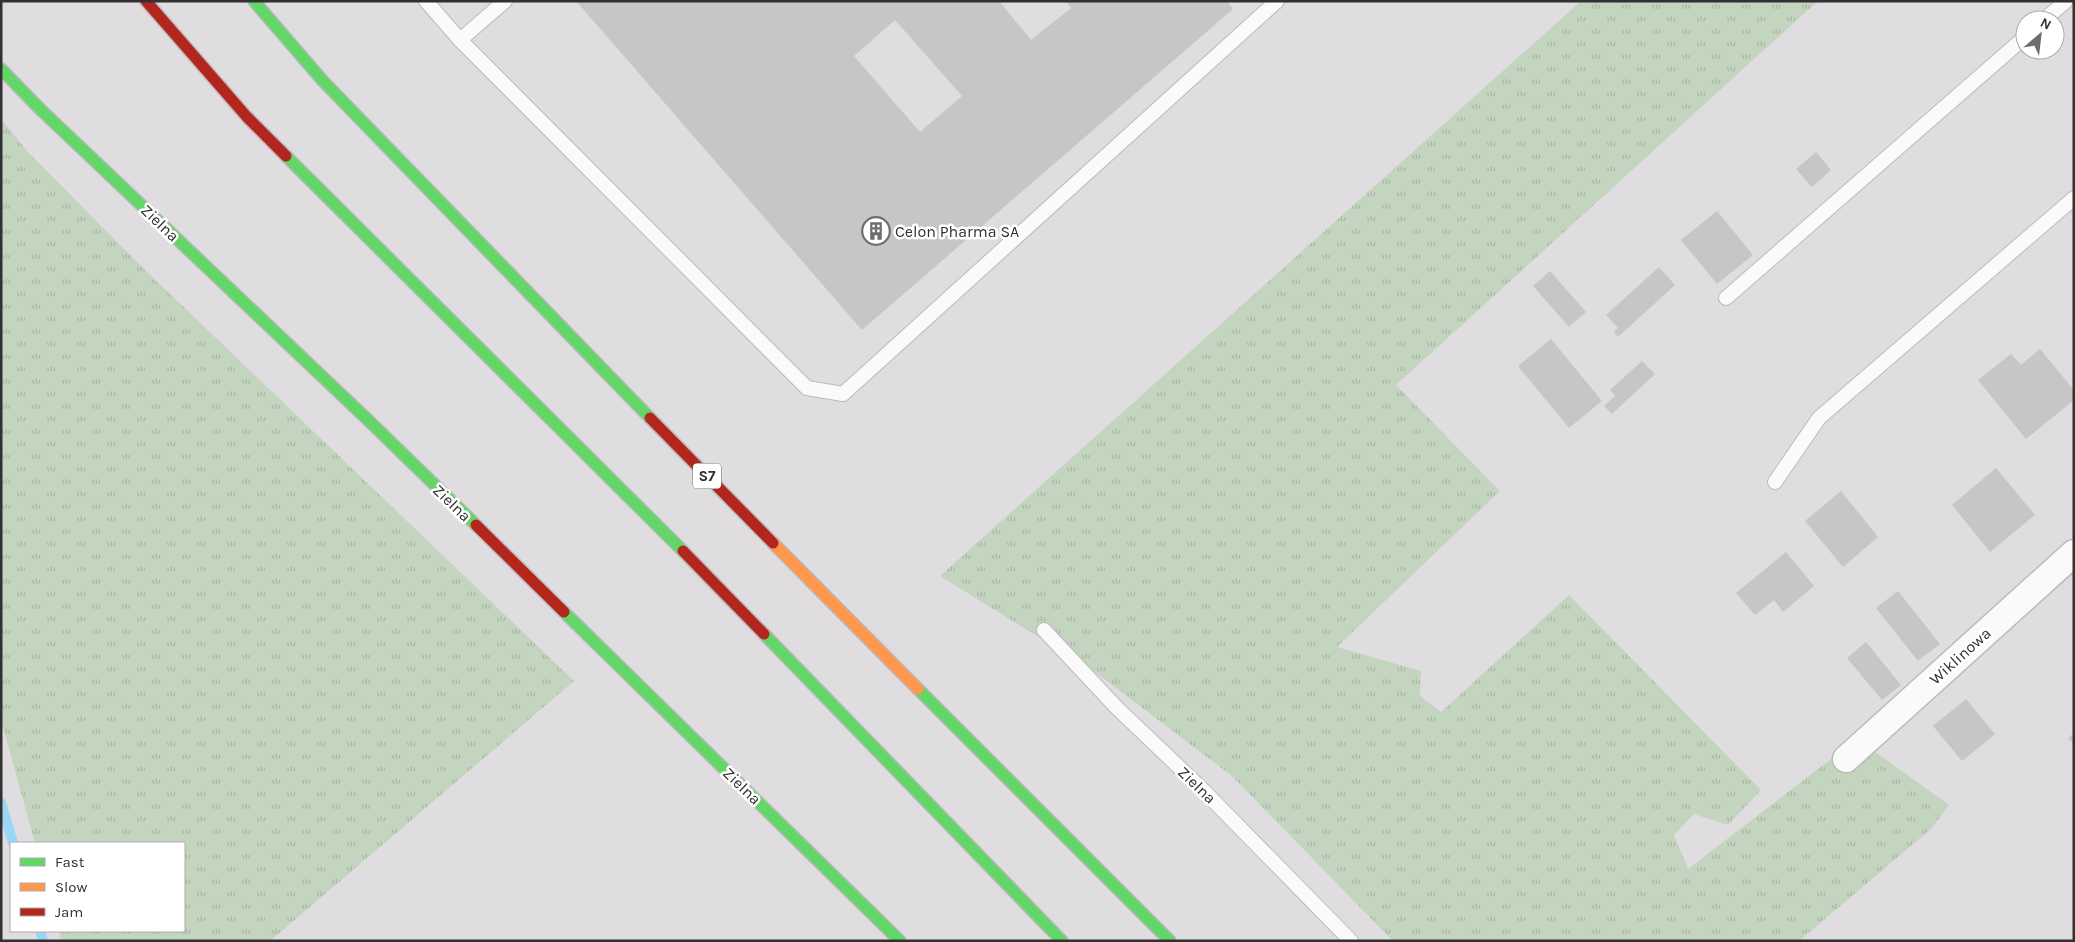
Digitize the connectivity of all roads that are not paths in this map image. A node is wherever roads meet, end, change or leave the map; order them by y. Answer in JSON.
{"nodes":[{"id":1,"x":146,"y":1,"type":"edge"},
{"id":2,"x":254,"y":1,"type":"edge"},
{"id":3,"x":426,"y":1,"type":"edge"},
{"id":4,"x":505,"y":1,"type":"edge"},
{"id":5,"x":1277,"y":1,"type":"edge"},
{"id":6,"x":2066,"y":1,"type":"edge"},
{"id":7,"x":2056,"y":10,"type":"edge"},
{"id":8,"x":460,"y":40,"type":"junction"},
{"id":9,"x":2015,"y":46,"type":"edge"},
{"id":10,"x":1,"y":69,"type":"edge"},
{"id":11,"x":2074,"y":198,"type":"edge"},
{"id":12,"x":1726,"y":298,"type":"dead end"},
{"id":13,"x":1775,"y":482,"type":"dead end"},
{"id":14,"x":2074,"y":553,"type":"edge"},
{"id":15,"x":1044,"y":630,"type":"dead end"},
{"id":16,"x":1846,"y":759,"type":"dead end"},
{"id":17,"x":900,"y":941,"type":"edge"},
{"id":18,"x":1062,"y":941,"type":"edge"},
{"id":19,"x":1170,"y":941,"type":"edge"},
{"id":20,"x":1351,"y":941,"type":"edge"}],
"edges":[{"from":1,"to":18,"type":"main road"},
{"from":2,"to":19,"type":"main road","number":"S7"},
{"from":3,"to":8,"type":"lane"},
{"from":4,"to":8,"type":"lane"},
{"from":5,"to":8,"type":"lane"},
{"from":6,"to":7,"type":"lane"},
{"from":9,"to":12,"type":"lane"},
{"from":10,"to":17,"type":"main road","name":"Zielna"},
{"from":11,"to":13,"type":"lane"},
{"from":14,"to":16,"type":"street","name":"Wiklinowa"},
{"from":15,"to":20,"type":"lane","name":"Zielna"}]}
